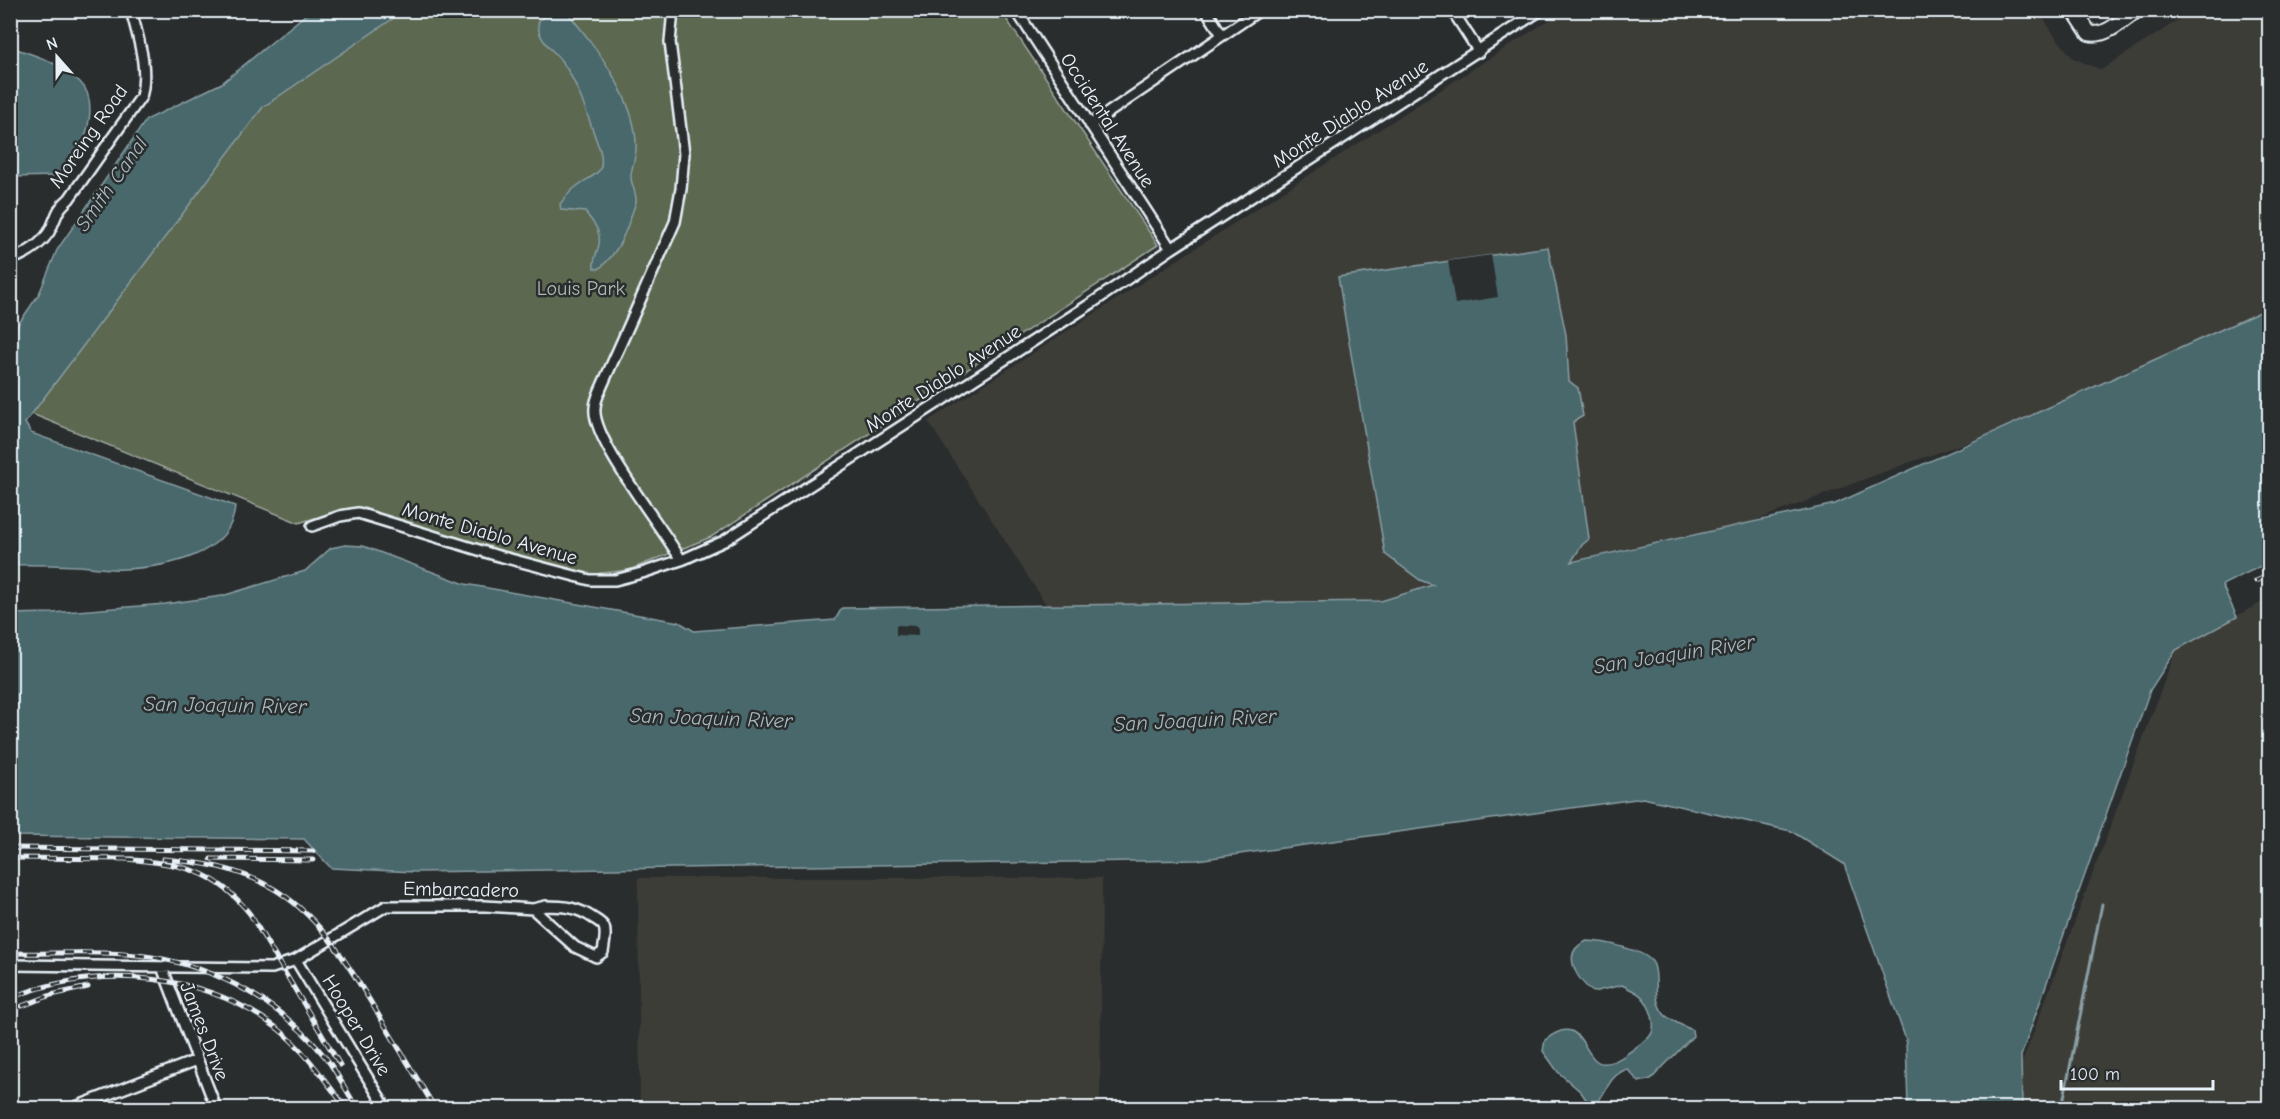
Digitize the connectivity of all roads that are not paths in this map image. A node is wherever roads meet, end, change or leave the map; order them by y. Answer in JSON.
{"nodes":[{"id":1,"x":131,"y":10,"type":"edge"},
{"id":2,"x":673,"y":10,"type":"edge"},
{"id":3,"x":1016,"y":10,"type":"edge"},
{"id":4,"x":1206,"y":10,"type":"edge"},
{"id":5,"x":1260,"y":10,"type":"edge"},
{"id":6,"x":1452,"y":10,"type":"edge"},
{"id":7,"x":1541,"y":10,"type":"edge"},
{"id":8,"x":2074,"y":10,"type":"edge"},
{"id":9,"x":2137,"y":10,"type":"edge"},
{"id":10,"x":1222,"y":35,"type":"junction"},
{"id":11,"x":1479,"y":52,"type":"junction"},
{"id":12,"x":1090,"y":125,"type":"junction"},
{"id":13,"x":1171,"y":249,"type":"junction"},
{"id":14,"x":10,"y":260,"type":"edge"},
{"id":15,"x":312,"y":526,"type":"dead end"},
{"id":16,"x":681,"y":560,"type":"junction"},
{"id":17,"x":532,"y":909,"type":"junction"},
{"id":18,"x":296,"y":960,"type":"junction"},
{"id":19,"x":10,"y":965,"type":"edge"},
{"id":20,"x":162,"y":967,"type":"junction"},
{"id":21,"x":196,"y":1060,"type":"junction"},
{"id":22,"x":73,"y":1108,"type":"edge"},
{"id":23,"x":216,"y":1108,"type":"edge"},
{"id":24,"x":386,"y":1108,"type":"edge"}],
"edges":[{"from":1,"to":14,"type":"street","name":"Moreing Road"},
{"from":2,"to":16,"type":"street"},
{"from":3,"to":12,"type":"street","name":"Occidental Avenue"},
{"from":4,"to":10,"type":"street"},
{"from":5,"to":10,"type":"street"},
{"from":6,"to":11,"type":"street"},
{"from":7,"to":11,"type":"street","name":"Monte Diablo Avenue"},
{"from":8,"to":9,"type":"street"},
{"from":10,"to":12,"type":"street"},
{"from":11,"to":13,"type":"street","name":"Monte Diablo Avenue"},
{"from":12,"to":13,"type":"street","name":"Occidental Avenue"},
{"from":13,"to":16,"type":"street","name":"Monte Diablo Avenue"},
{"from":15,"to":16,"type":"street","name":"Monte Diablo Avenue"},
{"from":17,"to":17,"type":"street","name":"Embarcadero"},
{"from":17,"to":18,"type":"street","name":"Embarcadero"},
{"from":18,"to":20,"type":"street","name":"Embarcadero"},
{"from":18,"to":24,"type":"street","name":"Hooper Drive"},
{"from":19,"to":20,"type":"street"},
{"from":20,"to":21,"type":"street","name":"James Drive"},
{"from":21,"to":22,"type":"street"},
{"from":21,"to":23,"type":"street","name":"James Drive"}]}
